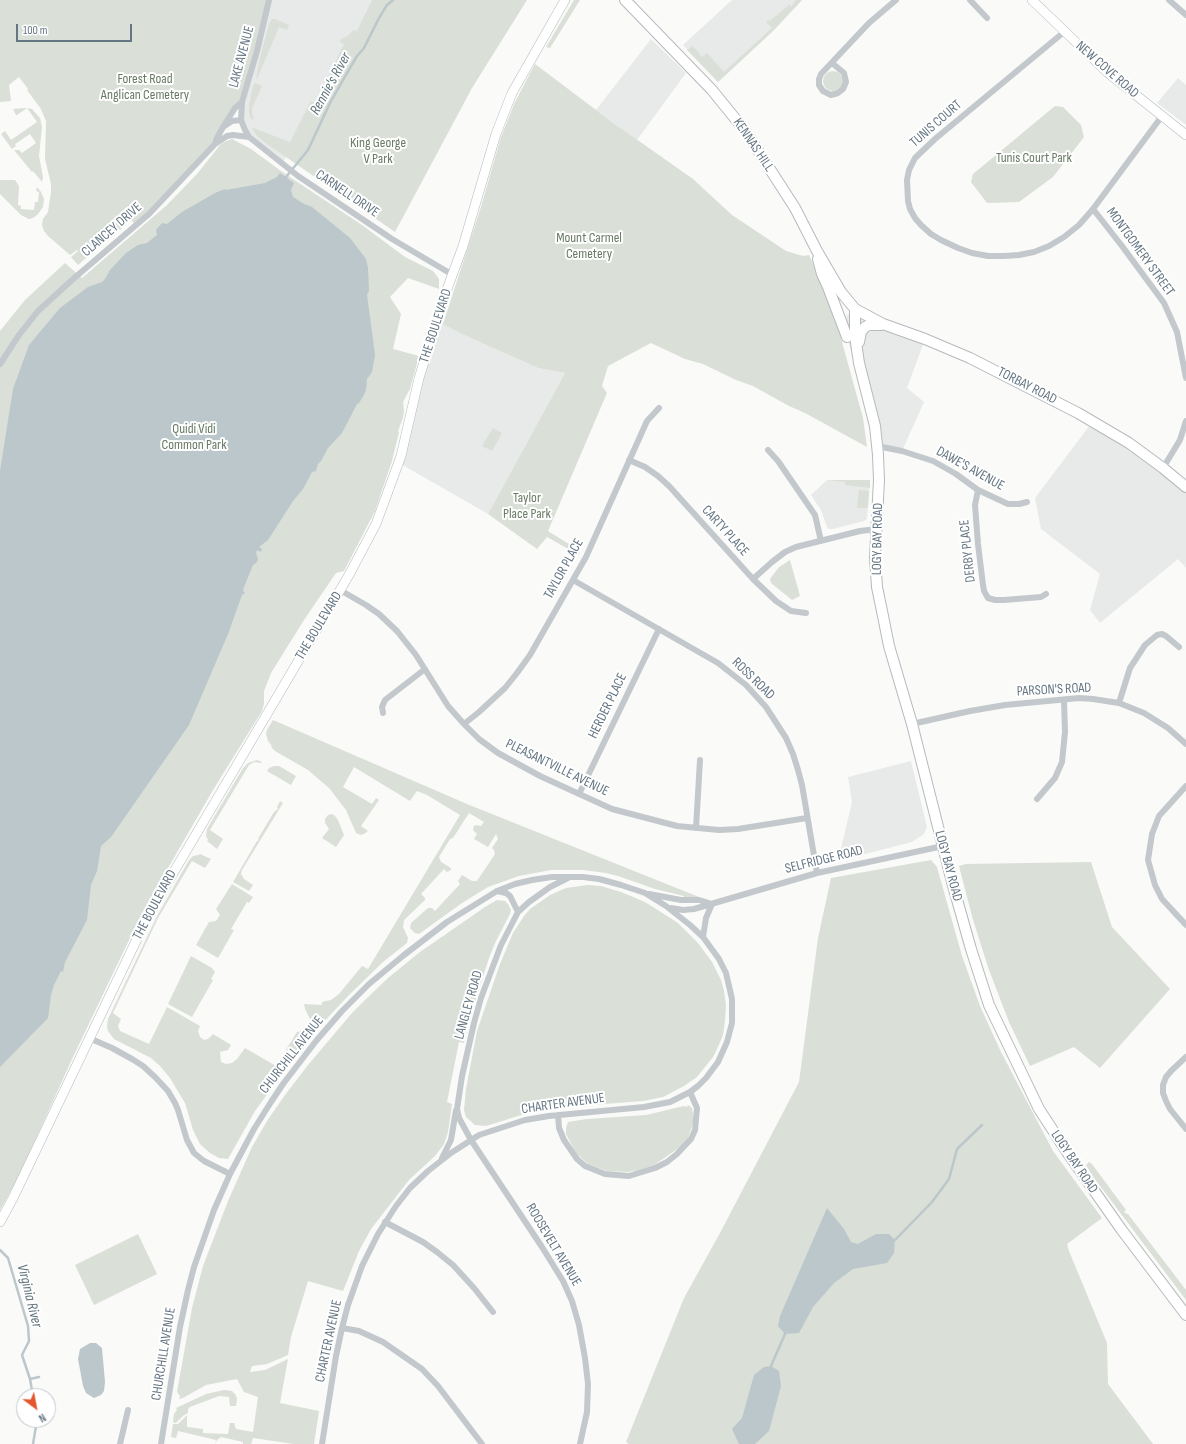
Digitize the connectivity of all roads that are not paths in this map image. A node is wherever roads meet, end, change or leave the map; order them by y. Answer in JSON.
{"nodes":[{"id":1,"x":269,"y":0,"type":"edge"},
{"id":2,"x":565,"y":0,"type":"edge"},
{"id":3,"x":625,"y":0,"type":"edge"},
{"id":4,"x":896,"y":0,"type":"edge"},
{"id":5,"x":970,"y":0,"type":"edge"},
{"id":6,"x":1032,"y":0,"type":"edge"},
{"id":7,"x":1169,"y":0,"type":"edge"},
{"id":8,"x":1186,"y":15,"type":"edge"},
{"id":9,"x":986,"y":18,"type":"dead end"},
{"id":10,"x":1064,"y":32,"type":"junction"},
{"id":11,"x":832,"y":63,"type":"junction"},
{"id":12,"x":242,"y":102,"type":"junction"},
{"id":13,"x":1162,"y":116,"type":"junction"},
{"id":14,"x":241,"y":120,"type":"junction"},
{"id":15,"x":223,"y":127,"type":"junction"},
{"id":16,"x":1186,"y":135,"type":"edge"},
{"id":17,"x":249,"y":137,"type":"junction"},
{"id":18,"x":215,"y":144,"type":"junction"},
{"id":19,"x":1093,"y":209,"type":"junction"},
{"id":20,"x":817,"y":251,"type":"junction"},
{"id":21,"x":453,"y":275,"type":"junction"},
{"id":22,"x":855,"y":309,"type":"junction"},
{"id":23,"x":883,"y":324,"type":"junction"},
{"id":24,"x":847,"y":337,"type":"junction"},
{"id":25,"x":857,"y":349,"type":"junction"},
{"id":26,"x":859,"y":363,"type":"junction"},
{"id":27,"x":0,"y":364,"type":"edge"},
{"id":28,"x":1186,"y":378,"type":"edge"},
{"id":29,"x":659,"y":408,"type":"dead end"},
{"id":30,"x":1186,"y":421,"type":"edge"},
{"id":31,"x":877,"y":446,"type":"junction"},
{"id":32,"x":768,"y":450,"type":"dead end"},
{"id":33,"x":629,"y":460,"type":"junction"},
{"id":34,"x":1164,"y":468,"type":"junction"},
{"id":35,"x":1186,"y":487,"type":"edge"},
{"id":36,"x":978,"y":490,"type":"junction"},
{"id":37,"x":1027,"y":502,"type":"dead end"},
{"id":38,"x":877,"y":529,"type":"junction"},
{"id":39,"x":821,"y":541,"type":"junction"},
{"id":40,"x":753,"y":579,"type":"junction"},
{"id":41,"x":573,"y":580,"type":"junction"},
{"id":42,"x":340,"y":590,"type":"junction"},
{"id":43,"x":1046,"y":594,"type":"dead end"},
{"id":44,"x":806,"y":614,"type":"dead end"},
{"id":45,"x":659,"y":629,"type":"junction"},
{"id":46,"x":1179,"y":647,"type":"dead end"},
{"id":47,"x":425,"y":669,"type":"junction"},
{"id":48,"x":1064,"y":700,"type":"junction"},
{"id":49,"x":1119,"y":703,"type":"junction"},
{"id":50,"x":383,"y":713,"type":"dead end"},
{"id":51,"x":464,"y":724,"type":"junction"},
{"id":52,"x":912,"y":724,"type":"junction"},
{"id":53,"x":1186,"y":744,"type":"edge"},
{"id":54,"x":700,"y":760,"type":"dead end"},
{"id":55,"x":1186,"y":786,"type":"edge"},
{"id":56,"x":579,"y":794,"type":"junction"},
{"id":57,"x":1037,"y":799,"type":"dead end"},
{"id":58,"x":807,"y":818,"type":"junction"},
{"id":59,"x":696,"y":828,"type":"junction"},
{"id":60,"x":943,"y":846,"type":"junction"},
{"id":61,"x":817,"y":873,"type":"junction"},
{"id":62,"x":570,"y":877,"type":"junction"},
{"id":63,"x":498,"y":891,"type":"junction"},
{"id":64,"x":644,"y":893,"type":"junction"},
{"id":65,"x":712,"y":904,"type":"junction"},
{"id":66,"x":666,"y":906,"type":"junction"},
{"id":67,"x":518,"y":912,"type":"junction"},
{"id":68,"x":1186,"y":925,"type":"edge"},
{"id":69,"x":703,"y":937,"type":"junction"},
{"id":70,"x":89,"y":1038,"type":"junction"},
{"id":71,"x":1186,"y":1057,"type":"edge"},
{"id":72,"x":690,"y":1092,"type":"junction"},
{"id":73,"x":457,"y":1109,"type":"junction"},
{"id":74,"x":558,"y":1115,"type":"junction"},
{"id":75,"x":1186,"y":1129,"type":"edge"},
{"id":76,"x":471,"y":1140,"type":"junction"},
{"id":77,"x":441,"y":1160,"type":"junction"},
{"id":78,"x":230,"y":1174,"type":"junction"},
{"id":79,"x":0,"y":1222,"type":"edge"},
{"id":80,"x":385,"y":1222,"type":"junction"},
{"id":81,"x":493,"y":1312,"type":"dead end"},
{"id":82,"x":1186,"y":1315,"type":"edge"},
{"id":83,"x":342,"y":1328,"type":"junction"},
{"id":84,"x":128,"y":1410,"type":"dead end"},
{"id":85,"x":120,"y":1444,"type":"edge"},
{"id":86,"x":161,"y":1444,"type":"edge"},
{"id":87,"x":322,"y":1444,"type":"edge"},
{"id":88,"x":482,"y":1444,"type":"edge"},
{"id":89,"x":580,"y":1444,"type":"edge"}],
"edges":[{"from":1,"to":12,"type":"street","name":"LAKE AVENUE"},
{"from":2,"to":21,"type":"street","name":"THE BOULEVARD"},
{"from":3,"to":20,"type":"main road","name":"KENNAS HILL"},
{"from":4,"to":11,"type":"street"},
{"from":5,"to":9,"type":"street"},
{"from":6,"to":10,"type":"street","name":"NEW COVE ROAD"},
{"from":7,"to":8,"type":"street"},
{"from":10,"to":13,"type":"street","name":"NEW COVE ROAD"},
{"from":10,"to":19,"type":"street","name":"TUNIS COURT"},
{"from":11,"to":11,"type":"street"},
{"from":12,"to":14,"type":"street","name":"LAKE AVENUE"},
{"from":12,"to":15,"type":"street","name":"CLANCEY DRIVE"},
{"from":13,"to":16,"type":"street","name":"NEW COVE ROAD"},
{"from":13,"to":19,"type":"street","name":"TUNIS COURT"},
{"from":14,"to":15,"type":"street"},
{"from":14,"to":17,"type":"street","name":"CARNELL DRIVE"},
{"from":15,"to":18,"type":"street","name":"CLANCEY DRIVE"},
{"from":17,"to":18,"type":"street"},
{"from":17,"to":21,"type":"street","name":"CARNELL DRIVE"},
{"from":18,"to":27,"type":"street","name":"CLANCEY DRIVE"},
{"from":19,"to":28,"type":"street","name":"MONTGOMERY STREET"},
{"from":20,"to":22,"type":"main road","name":"KENNAS HILL"},
{"from":20,"to":24,"type":"main road"},
{"from":21,"to":42,"type":"street","name":"THE BOULEVARD"},
{"from":22,"to":23,"type":"main road","name":"TORBAY ROAD"},
{"from":22,"to":24,"type":"main road","name":"LOGY BAY ROAD"},
{"from":22,"to":25,"type":"main road","name":"LOGY BAY ROAD"},
{"from":23,"to":25,"type":"main road"},
{"from":23,"to":34,"type":"main road","name":"TORBAY ROAD"},
{"from":24,"to":26,"type":"main road","name":"LOGY BAY ROAD"},
{"from":25,"to":26,"type":"main road","name":"LOGY BAY ROAD"},
{"from":26,"to":31,"type":"main road","name":"LOGY BAY ROAD"},
{"from":29,"to":33,"type":"street","name":"TAYLOR PLACE"},
{"from":30,"to":34,"type":"street"},
{"from":31,"to":36,"type":"street","name":"DAWE'S AVENUE"},
{"from":31,"to":38,"type":"main road","name":"LOGY BAY ROAD"},
{"from":32,"to":39,"type":"street"},
{"from":33,"to":40,"type":"street","name":"CARTY PLACE"},
{"from":33,"to":41,"type":"street","name":"TAYLOR PLACE"},
{"from":34,"to":35,"type":"main road","name":"TORBAY ROAD"},
{"from":36,"to":37,"type":"street","name":"DAWE'S AVENUE"},
{"from":36,"to":43,"type":"street","name":"DERBY PLACE"},
{"from":38,"to":39,"type":"street"},
{"from":38,"to":52,"type":"main road","name":"LOGY BAY ROAD"},
{"from":39,"to":40,"type":"street"},
{"from":40,"to":44,"type":"street","name":"CARTY PLACE"},
{"from":41,"to":45,"type":"street","name":"ROSS ROAD"},
{"from":41,"to":51,"type":"street","name":"TAYLOR PLACE"},
{"from":42,"to":47,"type":"street","name":"PLEASANTVILLE AVENUE"},
{"from":42,"to":70,"type":"street","name":"THE BOULEVARD"},
{"from":45,"to":56,"type":"street","name":"HERDER PLACE"},
{"from":45,"to":58,"type":"street","name":"ROSS ROAD"},
{"from":46,"to":49,"type":"street"},
{"from":47,"to":50,"type":"street"},
{"from":47,"to":51,"type":"street","name":"PLEASANTVILLE AVENUE"},
{"from":48,"to":49,"type":"street","name":"PARSON'S ROAD"},
{"from":48,"to":52,"type":"street","name":"PARSON'S ROAD"},
{"from":48,"to":57,"type":"street"},
{"from":49,"to":53,"type":"street","name":"PARSON'S ROAD"},
{"from":51,"to":56,"type":"street","name":"PLEASANTVILLE AVENUE"},
{"from":52,"to":60,"type":"main road","name":"LOGY BAY ROAD"},
{"from":54,"to":59,"type":"street"},
{"from":55,"to":68,"type":"street"},
{"from":56,"to":59,"type":"street","name":"PLEASANTVILLE AVENUE"},
{"from":58,"to":59,"type":"street","name":"PLEASANTVILLE AVENUE"},
{"from":58,"to":61,"type":"street","name":"ROSS ROAD"},
{"from":60,"to":61,"type":"street","name":"SELFRIDGE ROAD"},
{"from":60,"to":82,"type":"main road","name":"LOGY BAY ROAD"},
{"from":61,"to":65,"type":"street","name":"SELFRIDGE ROAD"},
{"from":62,"to":63,"type":"street","name":"CHURCHILL AVENUE"},
{"from":62,"to":64,"type":"street","name":"CHURCHILL AVENUE"},
{"from":62,"to":67,"type":"street","name":"LANGLEY ROAD"},
{"from":63,"to":67,"type":"street"},
{"from":63,"to":78,"type":"street","name":"CHURCHILL AVENUE"},
{"from":64,"to":65,"type":"street","name":"SELFRIDGE ROAD"},
{"from":64,"to":66,"type":"street","name":"CHARTER AVENUE"},
{"from":65,"to":66,"type":"street","name":"SELFRIDGE ROAD"},
{"from":65,"to":69,"type":"street"},
{"from":66,"to":69,"type":"street","name":"CHARTER AVENUE"},
{"from":67,"to":73,"type":"street","name":"LANGLEY ROAD"},
{"from":69,"to":72,"type":"street","name":"CHARTER AVENUE"},
{"from":70,"to":78,"type":"street"},
{"from":70,"to":79,"type":"street","name":"THE BOULEVARD"},
{"from":71,"to":75,"type":"street"},
{"from":72,"to":74,"type":"street","name":"CHARTER AVENUE"},
{"from":72,"to":74,"type":"street"},
{"from":73,"to":76,"type":"street","name":"LANGLEY ROAD"},
{"from":73,"to":77,"type":"street","name":"LANGLEY ROAD"},
{"from":74,"to":76,"type":"street","name":"CHARTER AVENUE"},
{"from":76,"to":77,"type":"street","name":"CHARTER AVENUE"},
{"from":76,"to":89,"type":"street","name":"ROOSEVELT AVENUE"},
{"from":77,"to":80,"type":"street","name":"CHARTER AVENUE"},
{"from":78,"to":86,"type":"street","name":"CHURCHILL AVENUE"},
{"from":80,"to":81,"type":"street"},
{"from":80,"to":83,"type":"street","name":"CHARTER AVENUE"},
{"from":83,"to":87,"type":"street","name":"CHARTER AVENUE"},
{"from":83,"to":88,"type":"street"},
{"from":84,"to":85,"type":"street"}]}
